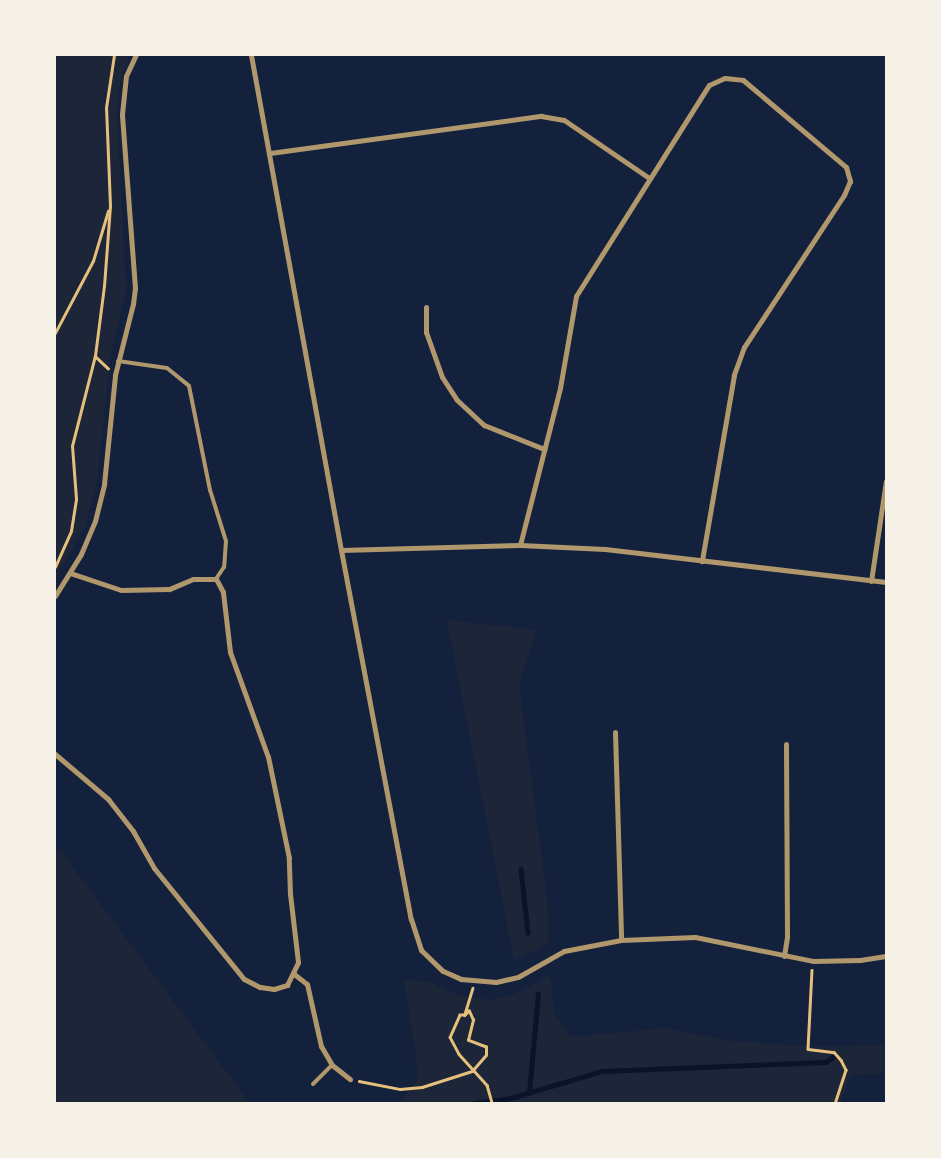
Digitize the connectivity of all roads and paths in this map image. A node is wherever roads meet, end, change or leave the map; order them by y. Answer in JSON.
{"nodes":[{"id":1,"x":114,"y":55,"type":"edge"},
{"id":2,"x":136,"y":55,"type":"edge"},
{"id":3,"x":251,"y":55,"type":"edge"},
{"id":4,"x":270,"y":153,"type":"junction"},
{"id":5,"x":649,"y":178,"type":"junction"},
{"id":6,"x":110,"y":206,"type":"junction"},
{"id":7,"x":426,"y":307,"type":"dead end"},
{"id":8,"x":55,"y":333,"type":"edge"},
{"id":9,"x":95,"y":356,"type":"junction"},
{"id":10,"x":118,"y":361,"type":"junction"},
{"id":11,"x":114,"y":375,"type":"junction"},
{"id":12,"x":544,"y":449,"type":"junction"},
{"id":13,"x":886,"y":481,"type":"edge"},
{"id":14,"x":520,"y":545,"type":"junction"},
{"id":15,"x":341,"y":550,"type":"junction"},
{"id":16,"x":702,"y":560,"type":"junction"},
{"id":17,"x":55,"y":567,"type":"edge"},
{"id":18,"x":70,"y":574,"type":"junction"},
{"id":19,"x":216,"y":579,"type":"junction"},
{"id":20,"x":871,"y":581,"type":"junction"},
{"id":21,"x":886,"y":582,"type":"edge"},
{"id":22,"x":55,"y":596,"type":"edge"},
{"id":23,"x":615,"y":732,"type":"dead end"},
{"id":24,"x":786,"y":744,"type":"dead end"},
{"id":25,"x":55,"y":754,"type":"edge"},
{"id":26,"x":621,"y":940,"type":"junction"},
{"id":27,"x":784,"y":956,"type":"junction"},
{"id":28,"x":886,"y":956,"type":"edge"},
{"id":29,"x":813,"y":961,"type":"junction"},
{"id":30,"x":294,"y":974,"type":"junction"},
{"id":31,"x":474,"y":982,"type":"junction"},
{"id":32,"x":465,"y":1015,"type":"junction"},
{"id":33,"x":332,"y":1065,"type":"junction"},
{"id":34,"x":474,"y":1068,"type":"junction"},
{"id":35,"x":350,"y":1079,"type":"joint"},
{"id":36,"x":313,"y":1084,"type":"dead end"},
{"id":37,"x":492,"y":1103,"type":"edge"},
{"id":38,"x":835,"y":1103,"type":"edge"}],
"edges":[{"from":1,"to":6,"type":"path"},
{"from":2,"to":10,"type":"street"},
{"from":3,"to":4,"type":"street"},
{"from":4,"to":5,"type":"street"},
{"from":4,"to":15,"type":"street"},
{"from":5,"to":12,"type":"street"},
{"from":5,"to":16,"type":"street"},
{"from":6,"to":8,"type":"path"},
{"from":6,"to":9,"type":"path"},
{"from":7,"to":12,"type":"street"},
{"from":9,"to":11,"type":"path"},
{"from":9,"to":17,"type":"path"},
{"from":10,"to":11,"type":"street"},
{"from":10,"to":19,"type":"lane"},
{"from":11,"to":18,"type":"street"},
{"from":12,"to":14,"type":"street"},
{"from":13,"to":20,"type":"street"},
{"from":14,"to":15,"type":"street"},
{"from":14,"to":16,"type":"street"},
{"from":15,"to":31,"type":"street"},
{"from":16,"to":20,"type":"street"},
{"from":18,"to":19,"type":"street"},
{"from":18,"to":22,"type":"street"},
{"from":19,"to":30,"type":"street"},
{"from":20,"to":21,"type":"street"},
{"from":23,"to":26,"type":"street"},
{"from":24,"to":27,"type":"street"},
{"from":25,"to":30,"type":"street"},
{"from":26,"to":27,"type":"street"},
{"from":26,"to":31,"type":"street"},
{"from":27,"to":29,"type":"street"},
{"from":28,"to":29,"type":"street"},
{"from":29,"to":38,"type":"path"},
{"from":30,"to":33,"type":"street"},
{"from":31,"to":32,"type":"path"},
{"from":32,"to":34,"type":"path"},
{"from":32,"to":34,"type":"path"},
{"from":33,"to":35,"type":"street"},
{"from":33,"to":36,"type":"lane"},
{"from":34,"to":35,"type":"path"},
{"from":34,"to":37,"type":"path"}]}
